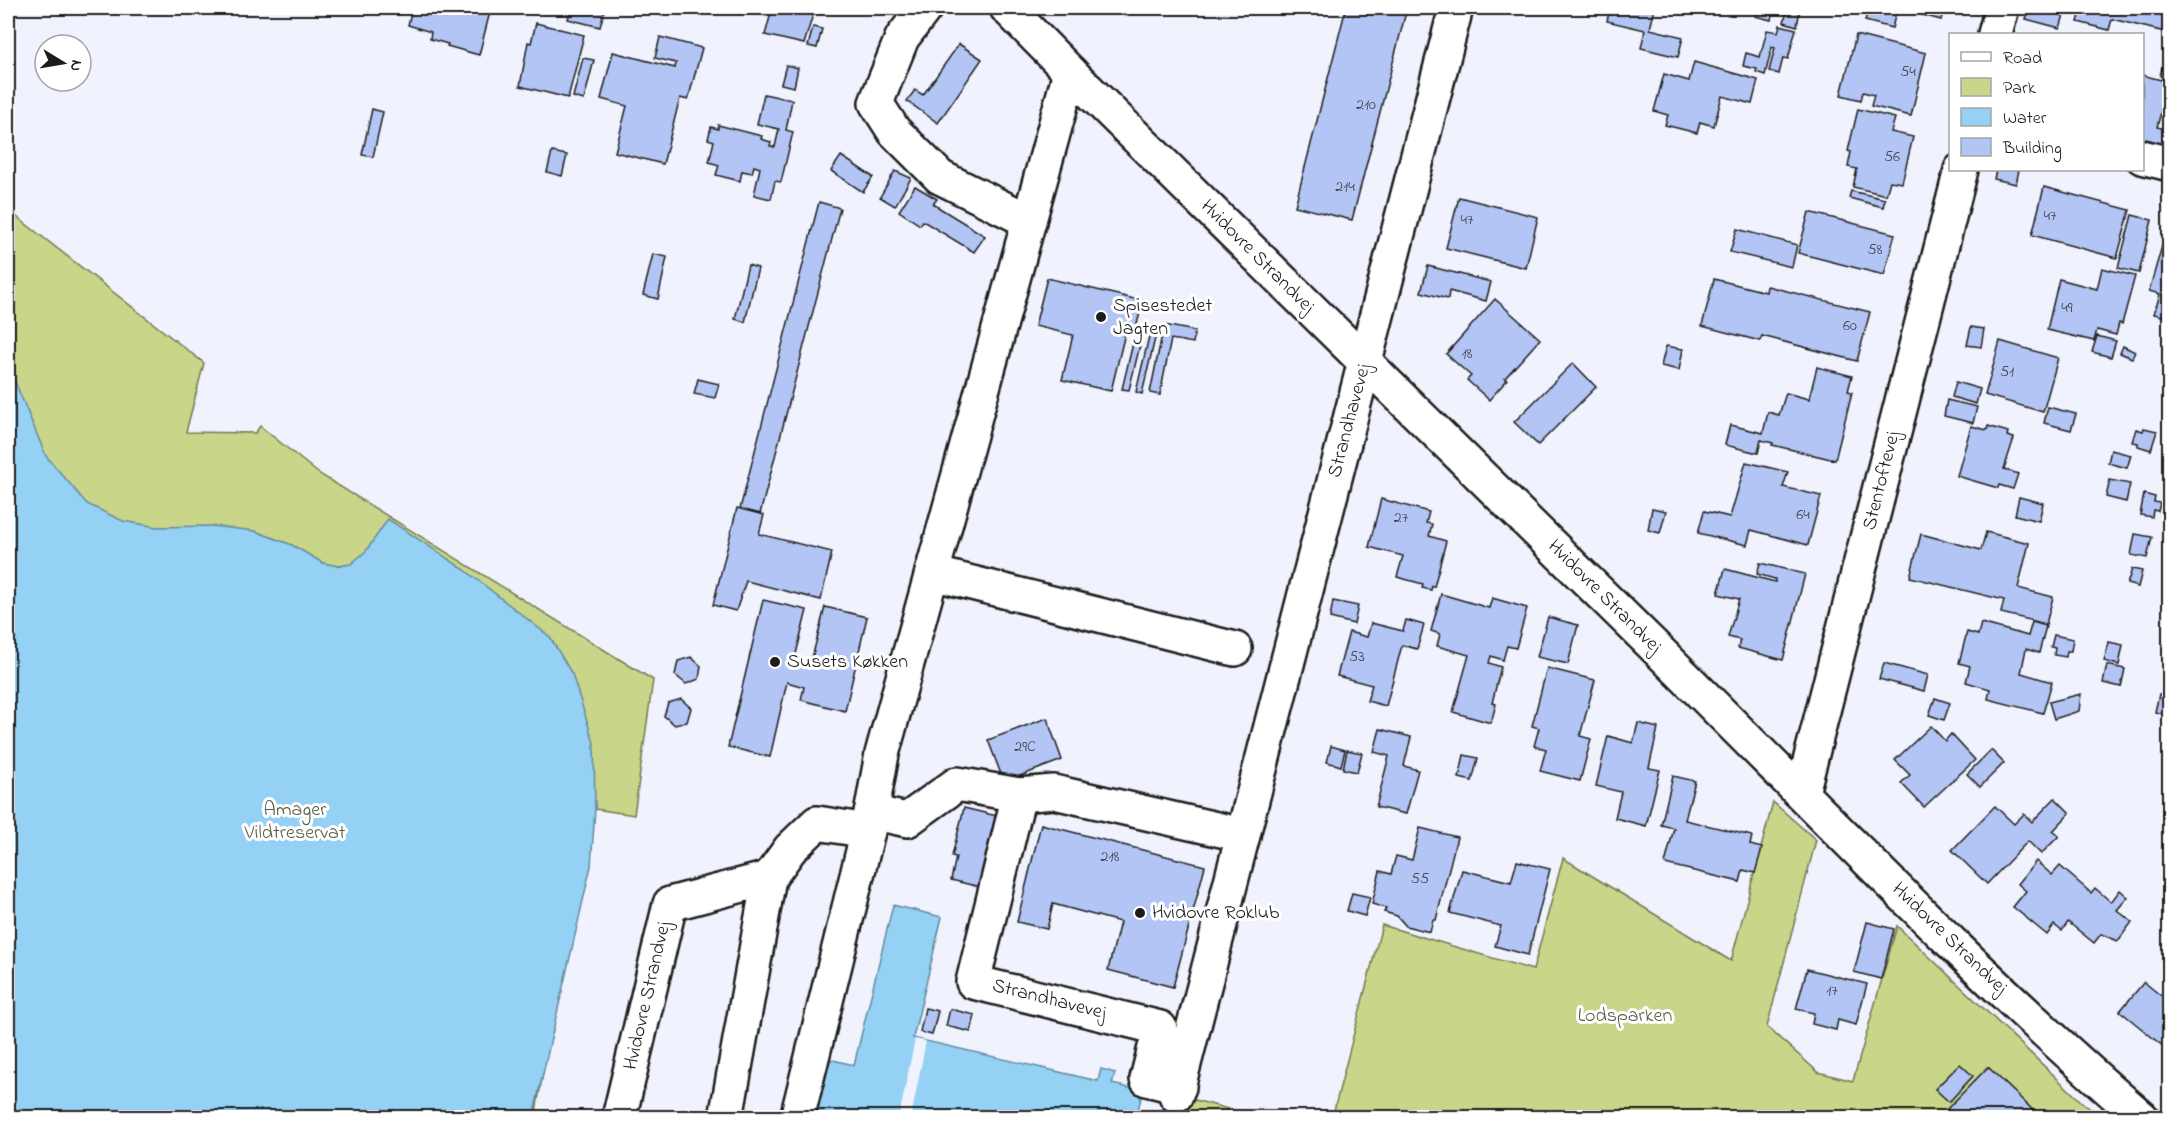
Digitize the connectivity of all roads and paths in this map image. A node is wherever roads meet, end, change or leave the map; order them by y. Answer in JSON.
{"nodes":[{"id":1,"x":925,"y":8,"type":"edge"},
{"id":2,"x":1007,"y":8,"type":"edge"},
{"id":3,"x":1456,"y":8,"type":"edge"},
{"id":4,"x":2002,"y":8,"type":"edge"},
{"id":5,"x":1995,"y":33,"type":"edge"},
{"id":6,"x":1070,"y":72,"type":"junction"},
{"id":7,"x":2144,"y":158,"type":"edge"},
{"id":8,"x":2169,"y":165,"type":"edge"},
{"id":9,"x":1961,"y":171,"type":"edge"},
{"id":10,"x":1029,"y":221,"type":"junction"},
{"id":11,"x":1365,"y":363,"type":"junction"},
{"id":12,"x":932,"y":573,"type":"junction"},
{"id":13,"x":1234,"y":649,"type":"dead end"},
{"id":14,"x":1802,"y":793,"type":"junction"},
{"id":15,"x":1019,"y":795,"type":"junction"},
{"id":16,"x":870,"y":821,"type":"junction"},
{"id":17,"x":1243,"y":835,"type":"junction"},
{"id":18,"x":769,"y":878,"type":"junction"},
{"id":19,"x":619,"y":1118,"type":"edge"},
{"id":20,"x":726,"y":1118,"type":"edge"},
{"id":21,"x":797,"y":1118,"type":"edge"},
{"id":22,"x":2142,"y":1118,"type":"edge"}],
"edges":[{"from":1,"to":10,"type":"street"},
{"from":2,"to":6,"type":"street","name":"Hvidovre Strandvej"},
{"from":3,"to":11,"type":"street","name":"Strandhavevej"},
{"from":4,"to":5,"type":"street"},
{"from":6,"to":10,"type":"street"},
{"from":6,"to":11,"type":"street","name":"Hvidovre Strandvej"},
{"from":7,"to":8,"type":"street"},
{"from":9,"to":14,"type":"street","name":"Stentoftevej"},
{"from":10,"to":12,"type":"street"},
{"from":11,"to":14,"type":"street","name":"Hvidovre Strandvej"},
{"from":11,"to":17,"type":"street","name":"Strandhavevej"},
{"from":12,"to":13,"type":"street"},
{"from":12,"to":16,"type":"street"},
{"from":14,"to":22,"type":"street","name":"Hvidovre Strandvej"},
{"from":15,"to":16,"type":"street"},
{"from":15,"to":17,"type":"street"},
{"from":15,"to":17,"type":"street","name":"Strandhavevej"},
{"from":16,"to":18,"type":"street"},
{"from":16,"to":21,"type":"street"},
{"from":18,"to":19,"type":"street","name":"Hvidovre Strandvej"},
{"from":18,"to":20,"type":"street"}]}
